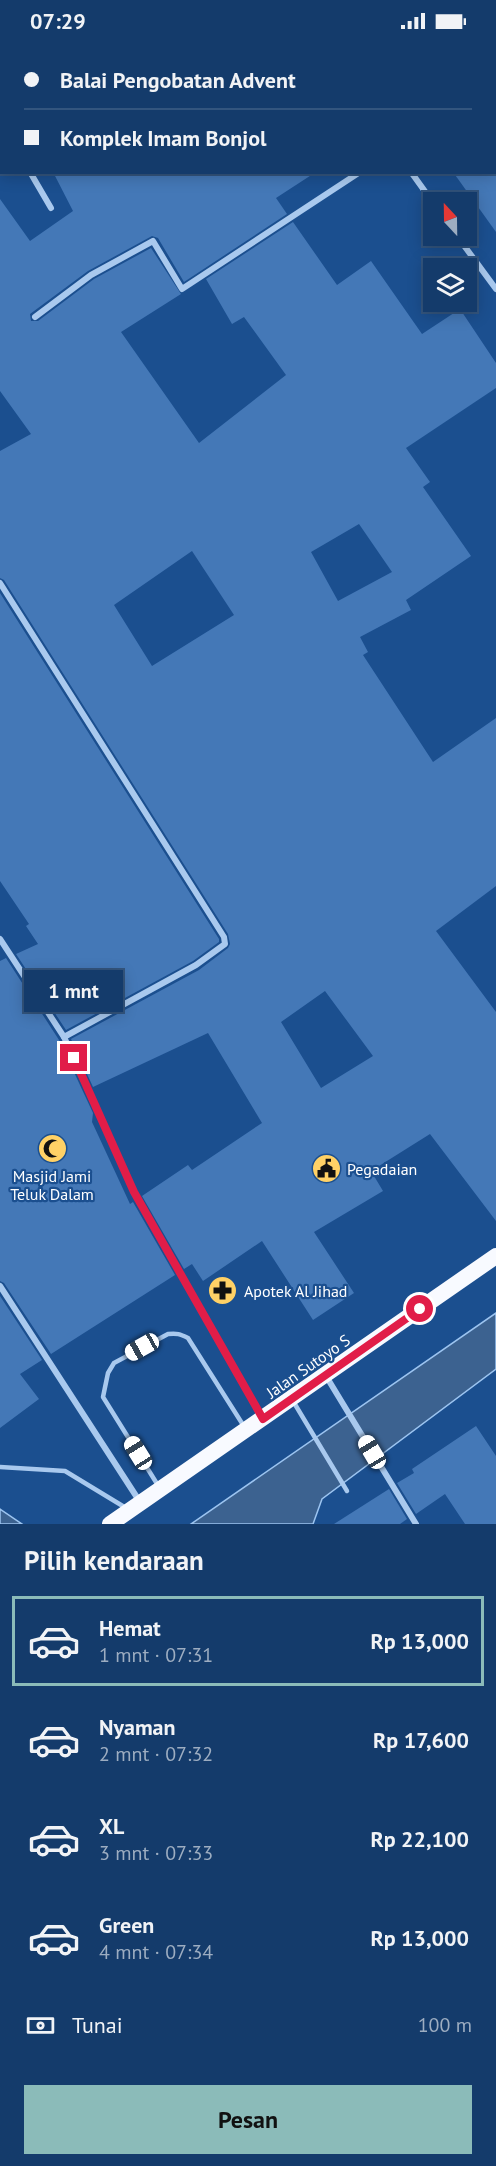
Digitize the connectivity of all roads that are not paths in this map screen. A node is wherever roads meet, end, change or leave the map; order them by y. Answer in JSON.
{"nodes":[{"id":1,"x":31,"y":174,"type":"edge"},
{"id":2,"x":357,"y":174,"type":"edge"},
{"id":3,"x":412,"y":174,"type":"edge"},
{"id":4,"x":425,"y":192,"type":"edge"},
{"id":5,"x":51,"y":208,"type":"dead end"},
{"id":6,"x":464,"y":246,"type":"edge"},
{"id":7,"x":496,"y":289,"type":"edge"},
{"id":8,"x":35,"y":317,"type":"dead end"},
{"id":9,"x":0,"y":583,"type":"edge"},
{"id":10,"x":0,"y":939,"type":"edge"},
{"id":11,"x":64,"y":1037,"type":"junction"},
{"id":12,"x":496,"y":1256,"type":"edge"},
{"id":13,"x":0,"y":1286,"type":"edge"},
{"id":14,"x":326,"y":1376,"type":"junction"},
{"id":15,"x":292,"y":1399,"type":"junction"},
{"id":16,"x":263,"y":1419,"type":"junction"},
{"id":17,"x":246,"y":1430,"type":"junction"},
{"id":18,"x":0,"y":1467,"type":"edge"},
{"id":19,"x":161,"y":1490,"type":"junction"},
{"id":20,"x":347,"y":1491,"type":"dead end"},
{"id":21,"x":136,"y":1507,"type":"junction"},
{"id":22,"x":112,"y":1524,"type":"edge"},
{"id":23,"x":416,"y":1524,"type":"edge"}],
"edges":[{"from":1,"to":5,"type":"street"},
{"from":2,"to":8,"type":"street"},
{"from":3,"to":4,"type":"street"},
{"from":6,"to":7,"type":"street"},
{"from":9,"to":11,"type":"street"},
{"from":10,"to":11,"type":"street"},
{"from":11,"to":16,"type":"street"},
{"from":12,"to":14,"type":"highway","name":"Jalan Sutoyo S"},
{"from":13,"to":21,"type":"street"},
{"from":14,"to":15,"type":"highway","name":"Jalan Sutoyo S"},
{"from":14,"to":23,"type":"street"},
{"from":15,"to":16,"type":"highway","name":"Jalan Sutoyo S"},
{"from":15,"to":20,"type":"lane"},
{"from":16,"to":17,"type":"highway","name":"Jalan Sutoyo S"},
{"from":17,"to":19,"type":"highway","name":"Jalan Sutoyo S"},
{"from":17,"to":19,"type":"lane"},
{"from":18,"to":21,"type":"lane"},
{"from":19,"to":21,"type":"highway","name":"Jalan Sutoyo S"},
{"from":21,"to":22,"type":"highway","name":"Jalan Sutoyo S"}]}
